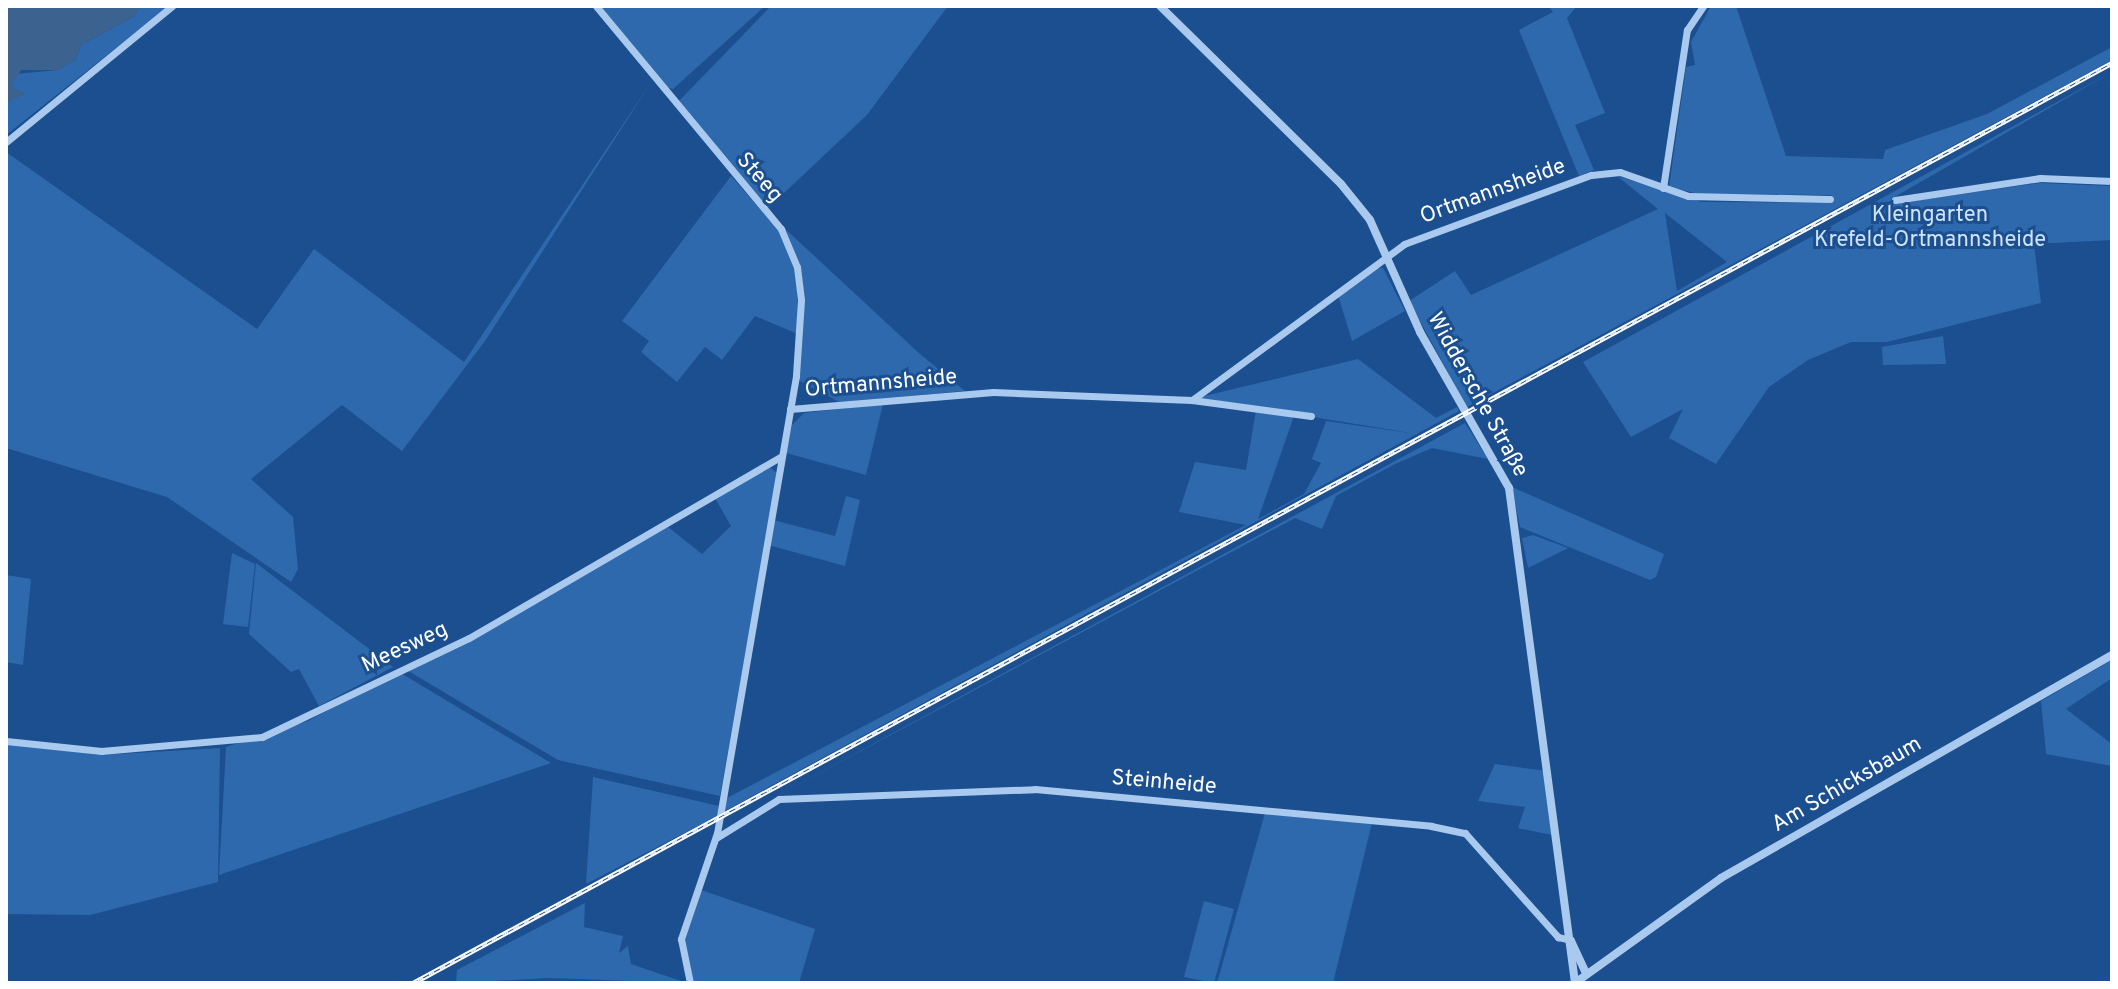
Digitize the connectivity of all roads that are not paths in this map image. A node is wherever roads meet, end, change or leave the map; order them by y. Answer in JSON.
{"nodes":[{"id":1,"x":172,"y":6,"type":"edge"},
{"id":2,"x":596,"y":6,"type":"edge"},
{"id":3,"x":1160,"y":6,"type":"edge"},
{"id":4,"x":1703,"y":6,"type":"edge"},
{"id":5,"x":6,"y":142,"type":"edge"},
{"id":6,"x":2112,"y":181,"type":"edge"},
{"id":7,"x":1663,"y":188,"type":"junction"},
{"id":8,"x":1830,"y":199,"type":"dead end"},
{"id":9,"x":1895,"y":200,"type":"dead end"},
{"id":10,"x":1387,"y":255,"type":"junction"},
{"id":11,"x":1192,"y":400,"type":"junction"},
{"id":12,"x":790,"y":409,"type":"junction"},
{"id":13,"x":1311,"y":416,"type":"dead end"},
{"id":14,"x":782,"y":456,"type":"junction"},
{"id":15,"x":2112,"y":655,"type":"edge"},
{"id":16,"x":6,"y":741,"type":"edge"},
{"id":17,"x":716,"y":838,"type":"junction"},
{"id":18,"x":1571,"y":940,"type":"junction"},
{"id":19,"x":1586,"y":978,"type":"edge"},
{"id":20,"x":690,"y":983,"type":"edge"},
{"id":21,"x":1575,"y":983,"type":"edge"}],
"edges":[{"from":1,"to":5,"type":"street"},
{"from":2,"to":12,"type":"street","name":"Steeg"},
{"from":3,"to":10,"type":"street","name":"Widdersche Straße"},
{"from":4,"to":7,"type":"street"},
{"from":6,"to":9,"type":"street"},
{"from":7,"to":8,"type":"street","name":"Ortmannsheide"},
{"from":7,"to":10,"type":"street","name":"Ortmannsheide"},
{"from":10,"to":11,"type":"street","name":"Ortmannsheide"},
{"from":10,"to":18,"type":"street","name":"Widdersche Straße"},
{"from":11,"to":12,"type":"street","name":"Ortmannsheide"},
{"from":11,"to":13,"type":"street","name":"Ortmannsheide"},
{"from":12,"to":14,"type":"street","name":"Ortmannsheide"},
{"from":14,"to":16,"type":"street","name":"Meesweg"},
{"from":14,"to":17,"type":"street","name":"Ortmannsheide"},
{"from":15,"to":19,"type":"street","name":"Am Schicksbaum"},
{"from":17,"to":18,"type":"street","name":"Steinheide"},
{"from":17,"to":20,"type":"street"},
{"from":18,"to":19,"type":"street"},
{"from":18,"to":21,"type":"street"},
{"from":19,"to":21,"type":"street","name":"Am Schicksbaum"}]}
